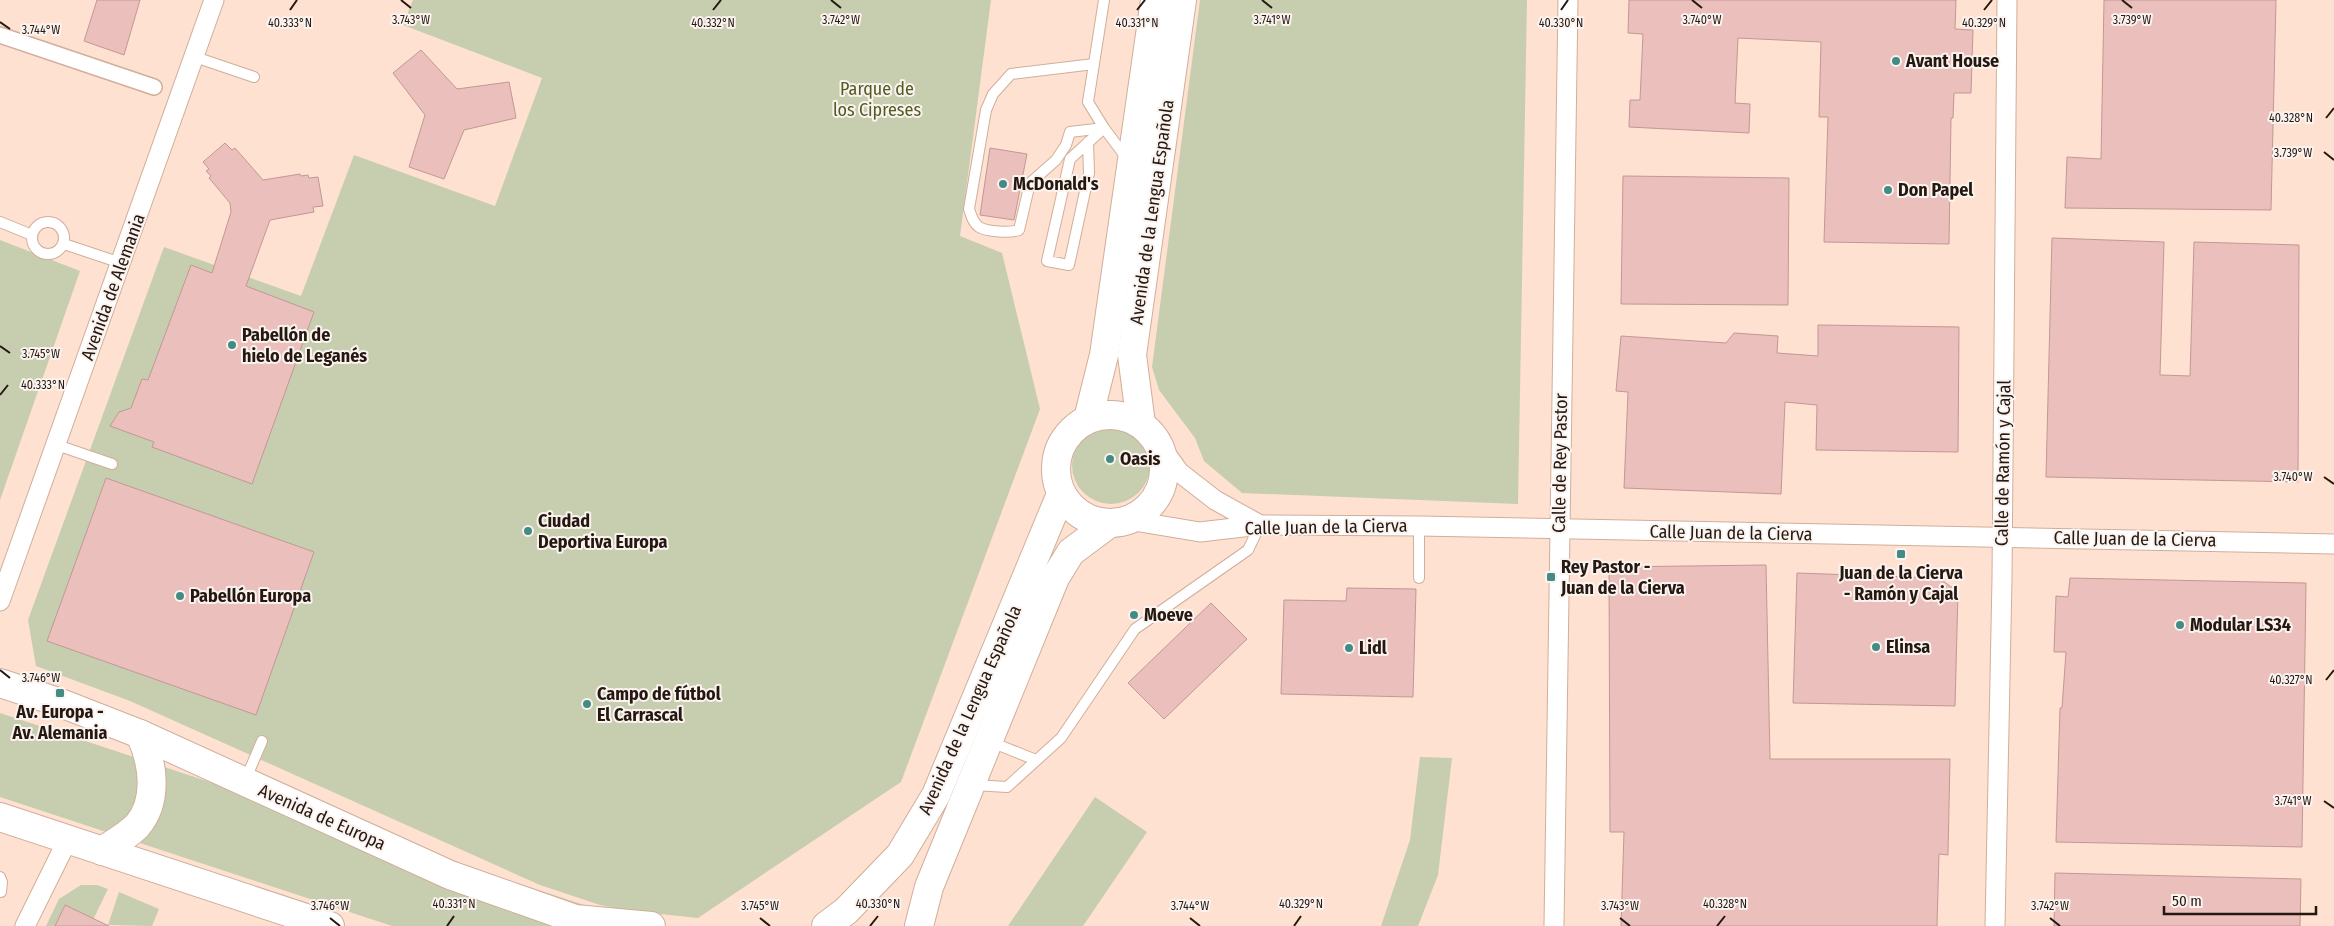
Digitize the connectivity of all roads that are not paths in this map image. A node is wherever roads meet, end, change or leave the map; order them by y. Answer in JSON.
{"nodes":[{"id":1,"x":214,"y":0,"type":"edge"},
{"id":2,"x":1104,"y":0,"type":"edge"},
{"id":3,"x":1155,"y":0,"type":"edge"},
{"id":4,"x":1182,"y":0,"type":"edge"},
{"id":5,"x":1568,"y":0,"type":"edge"},
{"id":6,"x":2007,"y":0,"type":"edge"},
{"id":7,"x":0,"y":35,"type":"edge"},
{"id":8,"x":195,"y":57,"type":"junction"},
{"id":9,"x":1094,"y":64,"type":"junction"},
{"id":10,"x":254,"y":76,"type":"dead end"},
{"id":11,"x":154,"y":87,"type":"dead end"},
{"id":12,"x":1104,"y":128,"type":"junction"},
{"id":13,"x":1088,"y":142,"type":"junction"},
{"id":14,"x":1132,"y":165,"type":"junction"},
{"id":15,"x":0,"y":222,"type":"edge"},
{"id":16,"x":32,"y":236,"type":"junction"},
{"id":17,"x":64,"y":244,"type":"junction"},
{"id":18,"x":121,"y":263,"type":"junction"},
{"id":19,"x":1088,"y":419,"type":"junction"},
{"id":20,"x":1149,"y":432,"type":"junction"},
{"id":21,"x":56,"y":444,"type":"junction"},
{"id":22,"x":112,"y":464,"type":"dead end"},
{"id":23,"x":1061,"y":494,"type":"junction"},
{"id":24,"x":1119,"y":522,"type":"junction"},
{"id":25,"x":1260,"y":525,"type":"junction"},
{"id":26,"x":1419,"y":526,"type":"junction"},
{"id":27,"x":1559,"y":529,"type":"junction"},
{"id":28,"x":2002,"y":536,"type":"junction"},
{"id":29,"x":2334,"y":544,"type":"edge"},
{"id":30,"x":1419,"y":578,"type":"dead end"},
{"id":31,"x":0,"y":601,"type":"edge"},
{"id":32,"x":4,"y":682,"type":"edge"},
{"id":33,"x":140,"y":734,"type":"junction"},
{"id":34,"x":262,"y":741,"type":"dead end"},
{"id":35,"x":989,"y":742,"type":"junction"},
{"id":36,"x":1036,"y":760,"type":"junction"},
{"id":37,"x":244,"y":782,"type":"junction"},
{"id":38,"x":972,"y":785,"type":"junction"},
{"id":39,"x":0,"y":817,"type":"edge"},
{"id":40,"x":68,"y":838,"type":"junction"},
{"id":41,"x":102,"y":851,"type":"junction"},
{"id":42,"x":0,"y":877,"type":"edge"},
{"id":43,"x":1,"y":892,"type":"edge"},
{"id":44,"x":25,"y":926,"type":"edge"},
{"id":45,"x":330,"y":926,"type":"edge"},
{"id":46,"x":651,"y":926,"type":"edge"},
{"id":47,"x":826,"y":926,"type":"edge"},
{"id":48,"x":919,"y":926,"type":"edge"},
{"id":49,"x":1554,"y":926,"type":"edge"},
{"id":50,"x":1995,"y":926,"type":"edge"}],
"edges":[{"from":1,"to":8,"type":"street","name":"Avenida de Alemania"},
{"from":2,"to":9,"type":"lane"},
{"from":3,"to":14,"type":"main road","name":"Avenida de la Lengua Española"},
{"from":4,"to":20,"type":"main road","name":"Avenida de la Lengua Española"},
{"from":5,"to":27,"type":"street","name":"Calle de Rey Pastor"},
{"from":6,"to":28,"type":"street","name":"Calle de Ramón y Cajal"},
{"from":7,"to":11,"type":"street"},
{"from":8,"to":10,"type":"lane"},
{"from":8,"to":18,"type":"street","name":"Avenida de Alemania"},
{"from":9,"to":12,"type":"lane"},
{"from":9,"to":12,"type":"lane"},
{"from":12,"to":13,"type":"lane"},
{"from":12,"to":14,"type":"lane"},
{"from":13,"to":13,"type":"lane"},
{"from":14,"to":19,"type":"main road","name":"Avenida de la Lengua Española"},
{"from":15,"to":16,"type":"lane"},
{"from":16,"to":17,"type":"lane"},
{"from":16,"to":17,"type":"lane"},
{"from":17,"to":18,"type":"lane"},
{"from":18,"to":21,"type":"street","name":"Avenida de Alemania"},
{"from":19,"to":20,"type":"main road"},
{"from":19,"to":23,"type":"main road"},
{"from":20,"to":24,"type":"main road"},
{"from":20,"to":25,"type":"street"},
{"from":21,"to":22,"type":"lane"},
{"from":21,"to":31,"type":"street","name":"Avenida de Alemania"},
{"from":23,"to":24,"type":"main road"},
{"from":23,"to":47,"type":"main road","name":"Avenida de la Lengua Española"},
{"from":24,"to":25,"type":"street","name":"Calle Juan de la Cierva"},
{"from":24,"to":35,"type":"main road","name":"Avenida de la Lengua Española"},
{"from":25,"to":26,"type":"street","name":"Calle Juan de la Cierva"},
{"from":25,"to":36,"type":"lane"},
{"from":26,"to":27,"type":"street","name":"Calle Juan de la Cierva"},
{"from":26,"to":30,"type":"lane"},
{"from":27,"to":28,"type":"street","name":"Calle Juan de la Cierva"},
{"from":27,"to":49,"type":"street","name":"Calle de Rey Pastor"},
{"from":28,"to":29,"type":"street","name":"Calle Juan de la Cierva"},
{"from":28,"to":50,"type":"street","name":"Calle de Ramón y Cajal"},
{"from":32,"to":33,"type":"main road","name":"Avenida de Europa"},
{"from":33,"to":37,"type":"main road","name":"Avenida de Europa"},
{"from":33,"to":41,"type":"main road"},
{"from":34,"to":37,"type":"lane"},
{"from":35,"to":36,"type":"lane"},
{"from":35,"to":38,"type":"main road","name":"Avenida de la Lengua Española"},
{"from":36,"to":38,"type":"lane"},
{"from":37,"to":46,"type":"main road","name":"Avenida de Europa"},
{"from":38,"to":48,"type":"main road","name":"Avenida de la Lengua Española"},
{"from":39,"to":40,"type":"main road"},
{"from":40,"to":41,"type":"main road"},
{"from":40,"to":44,"type":"street"},
{"from":41,"to":45,"type":"main road"},
{"from":42,"to":43,"type":"lane"}]}
